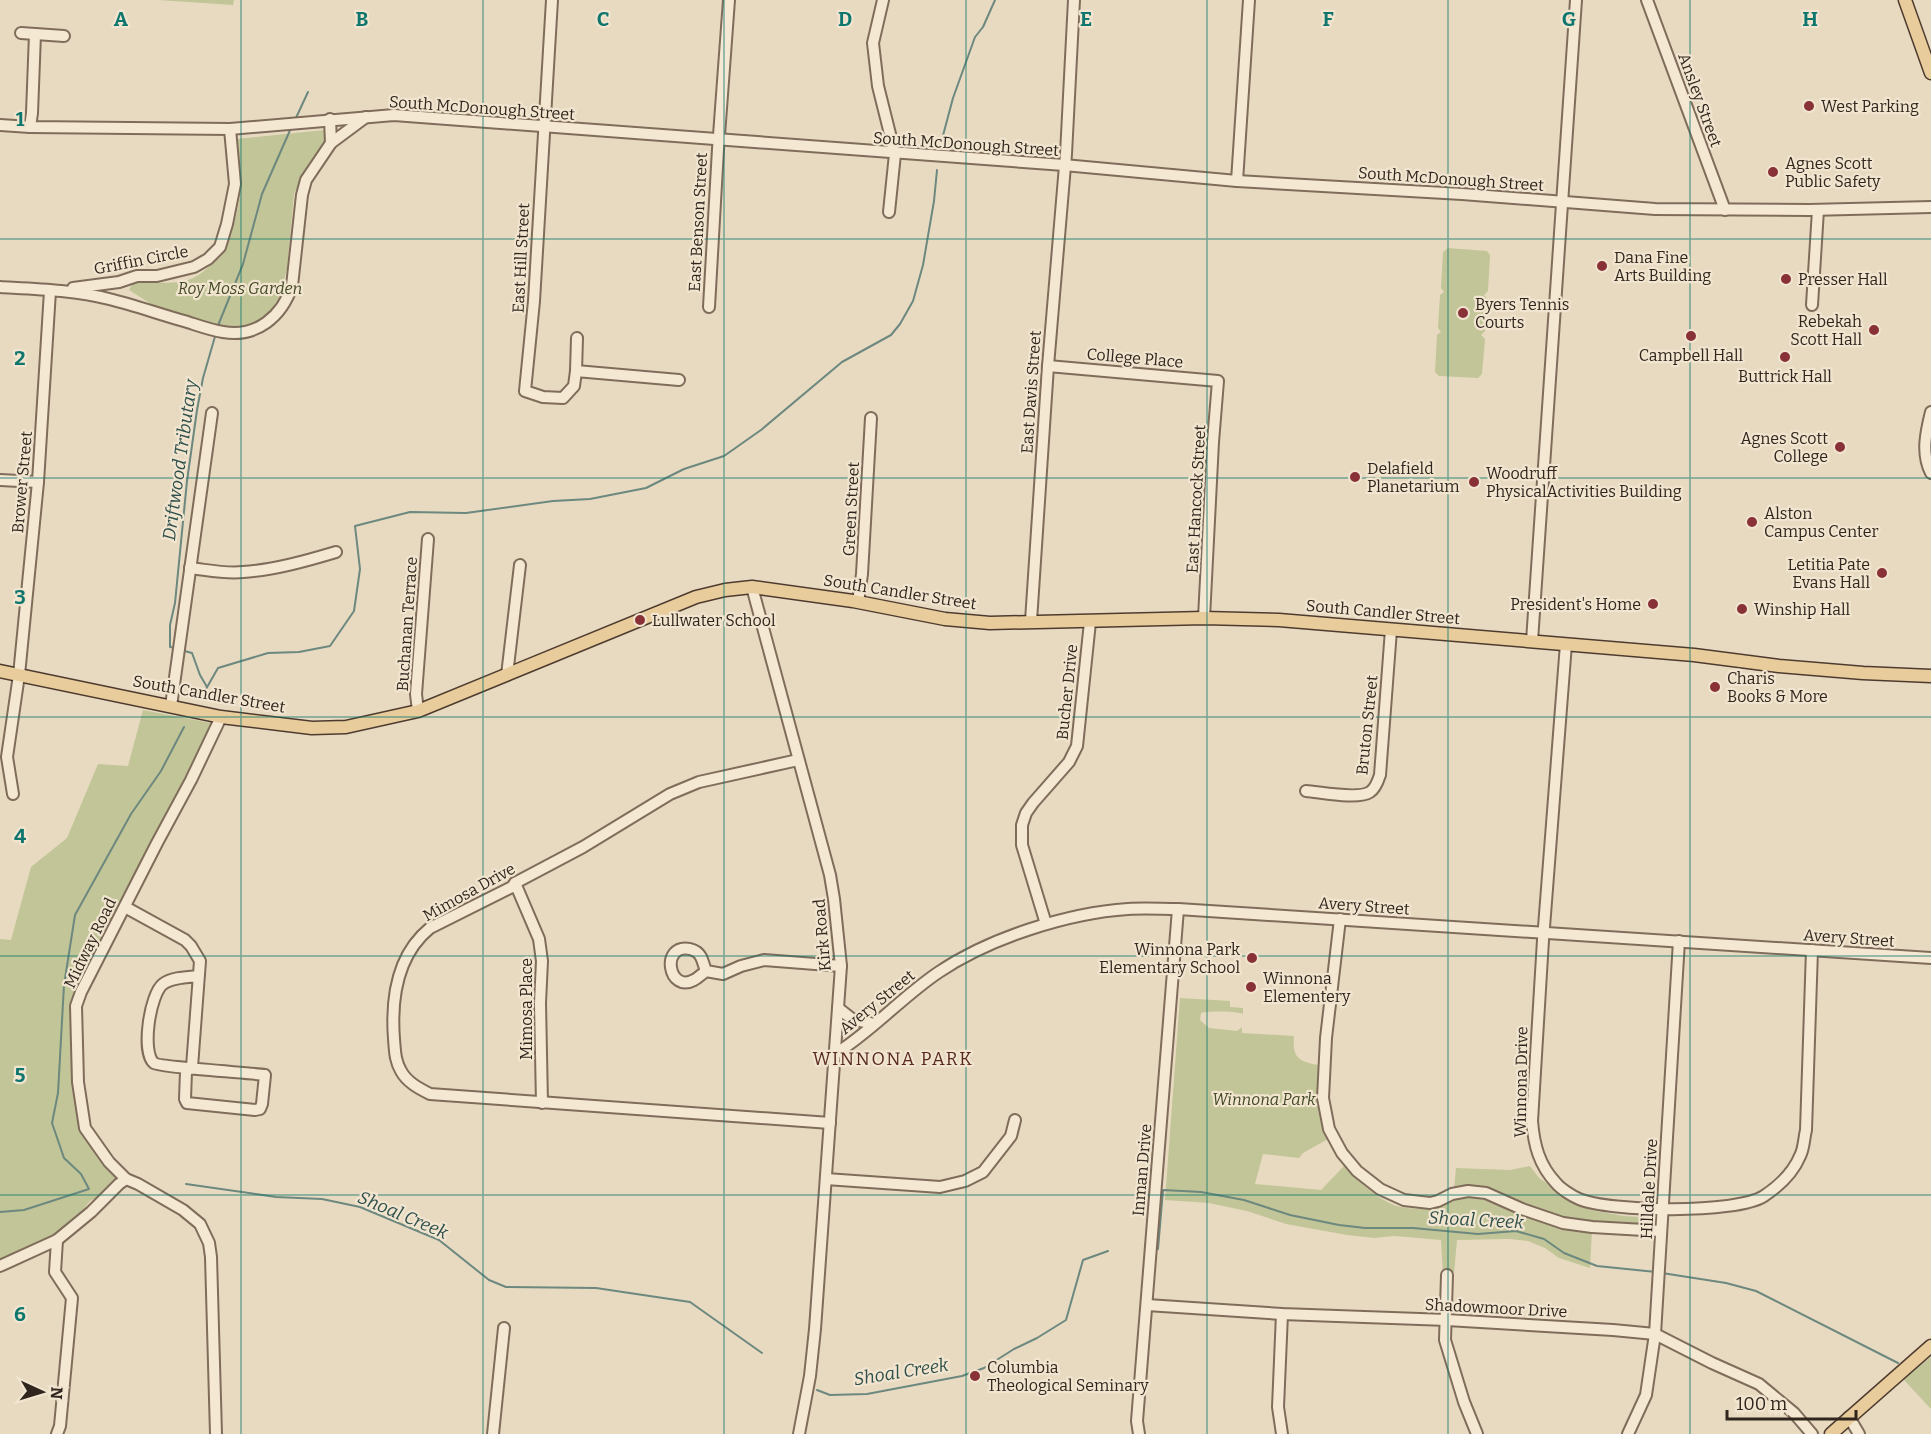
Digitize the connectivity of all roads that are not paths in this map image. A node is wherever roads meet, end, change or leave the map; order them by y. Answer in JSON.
{"nodes":[{"id":1,"x":552,"y":0,"type":"edge"},
{"id":2,"x":729,"y":0,"type":"edge"},
{"id":3,"x":883,"y":0,"type":"edge"},
{"id":4,"x":1074,"y":0,"type":"edge"},
{"id":5,"x":1249,"y":0,"type":"edge"},
{"id":6,"x":1576,"y":0,"type":"edge"},
{"id":7,"x":1647,"y":0,"type":"edge"},
{"id":8,"x":1905,"y":0,"type":"edge"},
{"id":9,"x":21,"y":33,"type":"dead end"},
{"id":10,"x":35,"y":34,"type":"junction"},
{"id":11,"x":64,"y":36,"type":"dead end"},
{"id":12,"x":1931,"y":73,"type":"edge"},
{"id":13,"x":366,"y":117,"type":"junction"},
{"id":14,"x":330,"y":119,"type":"junction"},
{"id":15,"x":0,"y":125,"type":"edge"},
{"id":16,"x":30,"y":127,"type":"junction"},
{"id":17,"x":544,"y":127,"type":"junction"},
{"id":18,"x":230,"y":129,"type":"junction"},
{"id":19,"x":718,"y":139,"type":"junction"},
{"id":20,"x":331,"y":143,"type":"junction"},
{"id":21,"x":895,"y":154,"type":"junction"},
{"id":22,"x":1064,"y":165,"type":"junction"},
{"id":23,"x":1237,"y":181,"type":"junction"},
{"id":24,"x":1562,"y":201,"type":"junction"},
{"id":25,"x":1931,"y":207,"type":"edge"},
{"id":26,"x":1725,"y":210,"type":"junction"},
{"id":27,"x":1818,"y":210,"type":"junction"},
{"id":28,"x":889,"y":212,"type":"dead end"},
{"id":29,"x":0,"y":288,"type":"edge"},
{"id":30,"x":50,"y":291,"type":"junction"},
{"id":31,"x":1812,"y":305,"type":"dead end"},
{"id":32,"x":709,"y":308,"type":"dead end"},
{"id":33,"x":577,"y":338,"type":"dead end"},
{"id":34,"x":1048,"y":366,"type":"junction"},
{"id":35,"x":576,"y":371,"type":"junction"},
{"id":36,"x":679,"y":380,"type":"dead end"},
{"id":37,"x":1218,"y":381,"type":"joint"},
{"id":38,"x":1931,"y":412,"type":"edge"},
{"id":39,"x":212,"y":413,"type":"dead end"},
{"id":40,"x":871,"y":418,"type":"dead end"},
{"id":41,"x":1931,"y":473,"type":"edge"},
{"id":42,"x":0,"y":480,"type":"edge"},
{"id":43,"x":38,"y":482,"type":"junction"},
{"id":44,"x":428,"y":538,"type":"dead end"},
{"id":45,"x":336,"y":552,"type":"dead end"},
{"id":46,"x":520,"y":566,"type":"dead end"},
{"id":47,"x":190,"y":568,"type":"junction"},
{"id":48,"x":752,"y":587,"type":"junction"},
{"id":49,"x":858,"y":602,"type":"junction"},
{"id":50,"x":1204,"y":618,"type":"junction"},
{"id":51,"x":1031,"y":621,"type":"junction"},
{"id":52,"x":1090,"y":622,"type":"junction"},
{"id":53,"x":1391,"y":630,"type":"junction"},
{"id":54,"x":1532,"y":641,"type":"junction"},
{"id":55,"x":1566,"y":644,"type":"junction"},
{"id":56,"x":0,"y":671,"type":"edge"},
{"id":57,"x":19,"y":675,"type":"junction"},
{"id":58,"x":507,"y":675,"type":"junction"},
{"id":59,"x":1931,"y":676,"type":"edge"},
{"id":60,"x":171,"y":706,"type":"junction"},
{"id":61,"x":418,"y":711,"type":"junction"},
{"id":62,"x":221,"y":717,"type":"junction"},
{"id":63,"x":798,"y":760,"type":"junction"},
{"id":64,"x":1306,"y":791,"type":"dead end"},
{"id":65,"x":13,"y":794,"type":"dead end"},
{"id":66,"x":515,"y":883,"type":"junction"},
{"id":67,"x":124,"y":907,"type":"junction"},
{"id":68,"x":1178,"y":909,"type":"junction"},
{"id":69,"x":1340,"y":919,"type":"junction"},
{"id":70,"x":1046,"y":924,"type":"junction"},
{"id":71,"x":1544,"y":932,"type":"junction"},
{"id":72,"x":1679,"y":941,"type":"junction"},
{"id":73,"x":1812,"y":950,"type":"junction"},
{"id":74,"x":1931,"y":958,"type":"edge"},
{"id":75,"x":841,"y":966,"type":"junction"},
{"id":76,"x":706,"y":971,"type":"dead end"},
{"id":77,"x":199,"y":976,"type":"junction"},
{"id":78,"x":838,"y":1008,"type":"junction"},
{"id":79,"x":874,"y":1024,"type":"junction"},
{"id":80,"x":835,"y":1054,"type":"junction"},
{"id":81,"x":192,"y":1067,"type":"junction"},
{"id":82,"x":542,"y":1103,"type":"junction"},
{"id":83,"x":1015,"y":1120,"type":"dead end"},
{"id":84,"x":830,"y":1123,"type":"junction"},
{"id":85,"x":126,"y":1179,"type":"junction"},
{"id":86,"x":826,"y":1179,"type":"junction"},
{"id":87,"x":1662,"y":1209,"type":"junction"},
{"id":88,"x":1661,"y":1231,"type":"junction"},
{"id":89,"x":57,"y":1240,"type":"junction"},
{"id":90,"x":0,"y":1266,"type":"edge"},
{"id":91,"x":1447,"y":1275,"type":"dead end"},
{"id":92,"x":1147,"y":1305,"type":"junction"},
{"id":93,"x":1282,"y":1314,"type":"junction"},
{"id":94,"x":1447,"y":1320,"type":"junction"},
{"id":95,"x":504,"y":1328,"type":"dead end"},
{"id":96,"x":1655,"y":1334,"type":"junction"},
{"id":97,"x":1931,"y":1346,"type":"edge"},
{"id":98,"x":1849,"y":1417,"type":"junction"},
{"id":99,"x":57,"y":1434,"type":"edge"},
{"id":100,"x":216,"y":1434,"type":"edge"},
{"id":101,"x":494,"y":1434,"type":"edge"},
{"id":102,"x":799,"y":1434,"type":"edge"},
{"id":103,"x":1139,"y":1434,"type":"edge"},
{"id":104,"x":1282,"y":1434,"type":"edge"},
{"id":105,"x":1477,"y":1434,"type":"edge"},
{"id":106,"x":1628,"y":1434,"type":"edge"},
{"id":107,"x":1812,"y":1434,"type":"edge"},
{"id":108,"x":1831,"y":1434,"type":"edge"},
{"id":109,"x":1859,"y":1434,"type":"edge"}],
"edges":[{"from":1,"to":17,"type":"street","name":"East Hill Street"},
{"from":2,"to":19,"type":"street","name":"East Benson Street"},
{"from":3,"to":21,"type":"street"},
{"from":4,"to":22,"type":"street","name":"East Davis Street"},
{"from":5,"to":23,"type":"street"},
{"from":6,"to":24,"type":"street"},
{"from":7,"to":26,"type":"street","name":"Ansley Street"},
{"from":8,"to":12,"type":"main road"},
{"from":9,"to":10,"type":"street"},
{"from":10,"to":11,"type":"street"},
{"from":10,"to":16,"type":"street"},
{"from":13,"to":14,"type":"street","name":"South McDonough Street"},
{"from":13,"to":17,"type":"street","name":"South McDonough Street"},
{"from":13,"to":20,"type":"street"},
{"from":14,"to":18,"type":"street","name":"South McDonough Street"},
{"from":14,"to":20,"type":"street"},
{"from":15,"to":16,"type":"street","name":"South McDonough Street"},
{"from":16,"to":18,"type":"street","name":"South McDonough Street"},
{"from":17,"to":19,"type":"street","name":"South McDonough Street"},
{"from":17,"to":35,"type":"street","name":"East Hill Street"},
{"from":18,"to":30,"type":"street","name":"Griffin Circle"},
{"from":19,"to":21,"type":"street","name":"South McDonough Street"},
{"from":19,"to":32,"type":"street","name":"East Benson Street"},
{"from":20,"to":30,"type":"street"},
{"from":21,"to":22,"type":"street","name":"South McDonough Street"},
{"from":21,"to":28,"type":"street"},
{"from":22,"to":23,"type":"street","name":"South McDonough Street"},
{"from":22,"to":34,"type":"street","name":"East Davis Street"},
{"from":23,"to":24,"type":"street","name":"South McDonough Street"},
{"from":24,"to":26,"type":"street","name":"South McDonough Street"},
{"from":24,"to":54,"type":"street"},
{"from":25,"to":27,"type":"street","name":"South McDonough Street"},
{"from":26,"to":27,"type":"street","name":"South McDonough Street"},
{"from":27,"to":31,"type":"street"},
{"from":29,"to":30,"type":"street"},
{"from":30,"to":43,"type":"street","name":"Brower Street"},
{"from":33,"to":35,"type":"street"},
{"from":34,"to":37,"type":"street","name":"College Place"},
{"from":34,"to":51,"type":"street","name":"East Davis Street"},
{"from":35,"to":36,"type":"street"},
{"from":37,"to":50,"type":"street","name":"East Hancock Street"},
{"from":38,"to":41,"type":"street"},
{"from":39,"to":47,"type":"street"},
{"from":40,"to":49,"type":"street","name":"Green Street"},
{"from":42,"to":43,"type":"street"},
{"from":43,"to":57,"type":"street","name":"Brower Street"},
{"from":44,"to":61,"type":"street","name":"Buchanan Terrace"},
{"from":45,"to":47,"type":"street"},
{"from":46,"to":58,"type":"street"},
{"from":47,"to":60,"type":"street"},
{"from":48,"to":49,"type":"main road","name":"South Candler Street"},
{"from":48,"to":58,"type":"main road","name":"South Candler Street"},
{"from":48,"to":63,"type":"street","name":"Kirk Road"},
{"from":49,"to":51,"type":"main road","name":"South Candler Street"},
{"from":50,"to":52,"type":"main road","name":"South Candler Street"},
{"from":50,"to":53,"type":"main road","name":"South Candler Street"},
{"from":51,"to":52,"type":"main road","name":"South Candler Street"},
{"from":52,"to":70,"type":"street","name":"Bucher Drive"},
{"from":53,"to":54,"type":"main road","name":"South Candler Street"},
{"from":53,"to":64,"type":"street","name":"Bruton Street"},
{"from":54,"to":55,"type":"main road","name":"South Candler Street"},
{"from":55,"to":59,"type":"main road","name":"South Candler Street"},
{"from":55,"to":71,"type":"street","name":"Winnona Drive"},
{"from":56,"to":57,"type":"main road","name":"South Candler Street"},
{"from":57,"to":60,"type":"main road","name":"South Candler Street"},
{"from":57,"to":65,"type":"street","name":"Brower Street"},
{"from":58,"to":61,"type":"main road","name":"South Candler Street"},
{"from":60,"to":62,"type":"main road","name":"South Candler Street"},
{"from":61,"to":62,"type":"main road","name":"South Candler Street"},
{"from":62,"to":67,"type":"street","name":"Midway Road"},
{"from":63,"to":66,"type":"street","name":"Mimosa Drive"},
{"from":63,"to":75,"type":"street","name":"Kirk Road"},
{"from":66,"to":82,"type":"street","name":"Mimosa Place"},
{"from":66,"to":82,"type":"street","name":"Mimosa Drive"},
{"from":67,"to":77,"type":"street"},
{"from":67,"to":85,"type":"street","name":"Midway Road"},
{"from":68,"to":69,"type":"street","name":"Avery Street"},
{"from":68,"to":70,"type":"street","name":"Avery Street"},
{"from":68,"to":92,"type":"street","name":"Inman Drive"},
{"from":69,"to":71,"type":"street","name":"Avery Street"},
{"from":69,"to":88,"type":"street"},
{"from":70,"to":79,"type":"street","name":"Avery Street"},
{"from":71,"to":72,"type":"street","name":"Avery Street"},
{"from":71,"to":87,"type":"street","name":"Winnona Drive"},
{"from":72,"to":73,"type":"street","name":"Avery Street"},
{"from":72,"to":87,"type":"street","name":"Hilldale Drive"},
{"from":73,"to":74,"type":"street","name":"Avery Street"},
{"from":73,"to":87,"type":"street","name":"Winnona Drive"},
{"from":75,"to":76,"type":"street"},
{"from":75,"to":78,"type":"street","name":"Kirk Road"},
{"from":77,"to":81,"type":"street"},
{"from":77,"to":81,"type":"street"},
{"from":78,"to":79,"type":"street"},
{"from":78,"to":80,"type":"street","name":"Kirk Road"},
{"from":79,"to":80,"type":"street","name":"Avery Street"},
{"from":80,"to":84,"type":"street","name":"Kirk Road"},
{"from":81,"to":81,"type":"street"},
{"from":82,"to":84,"type":"street","name":"Mimosa Drive"},
{"from":83,"to":86,"type":"street"},
{"from":84,"to":86,"type":"street","name":"Kirk Road"},
{"from":85,"to":89,"type":"street"},
{"from":85,"to":100,"type":"street","name":"Midway Road"},
{"from":86,"to":102,"type":"street","name":"Kirk Road"},
{"from":87,"to":88,"type":"street","name":"Hilldale Drive"},
{"from":88,"to":96,"type":"street","name":"Hilldale Drive"},
{"from":89,"to":90,"type":"street"},
{"from":89,"to":99,"type":"street"},
{"from":91,"to":94,"type":"street"},
{"from":92,"to":93,"type":"street","name":"Shadowmoor Drive"},
{"from":92,"to":103,"type":"street","name":"Inman Drive"},
{"from":93,"to":94,"type":"street","name":"Shadowmoor Drive"},
{"from":93,"to":104,"type":"street"},
{"from":94,"to":96,"type":"street","name":"Shadowmoor Drive"},
{"from":94,"to":105,"type":"street"},
{"from":95,"to":101,"type":"street"},
{"from":96,"to":106,"type":"street","name":"Hilldale Drive"},
{"from":96,"to":107,"type":"street","name":"Shadowmoor Drive"},
{"from":97,"to":98,"type":"main road"},
{"from":98,"to":108,"type":"main road"},
{"from":98,"to":109,"type":"street"}]}
